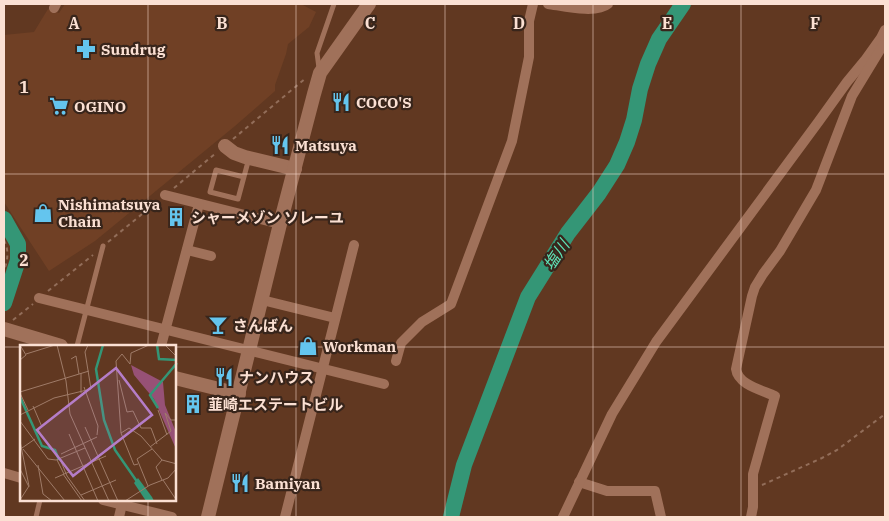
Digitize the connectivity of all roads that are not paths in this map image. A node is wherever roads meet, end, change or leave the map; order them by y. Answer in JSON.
{"nodes":[{"id":1,"x":334,"y":4,"type":"edge"},
{"id":2,"x":369,"y":4,"type":"edge"},
{"id":3,"x":533,"y":4,"type":"edge"},
{"id":4,"x":548,"y":4,"type":"edge"},
{"id":5,"x":608,"y":4,"type":"edge"},
{"id":6,"x":885,"y":30,"type":"edge"},
{"id":7,"x":885,"y":41,"type":"edge"},
{"id":8,"x":320,"y":73,"type":"junction"},
{"id":9,"x":225,"y":146,"type":"dead end"},
{"id":10,"x":249,"y":158,"type":"junction"},
{"id":11,"x":295,"y":169,"type":"junction"},
{"id":12,"x":244,"y":177,"type":"junction"},
{"id":13,"x":165,"y":195,"type":"dead end"},
{"id":14,"x":199,"y":204,"type":"junction"},
{"id":15,"x":280,"y":224,"type":"junction"},
{"id":16,"x":354,"y":245,"type":"dead end"},
{"id":17,"x":103,"y":246,"type":"dead end"},
{"id":18,"x":187,"y":250,"type":"junction"},
{"id":19,"x":211,"y":256,"type":"dead end"},
{"id":20,"x":39,"y":298,"type":"dead end"},
{"id":21,"x":262,"y":300,"type":"junction"},
{"id":22,"x":87,"y":310,"type":"junction"},
{"id":23,"x":335,"y":318,"type":"junction"},
{"id":24,"x":4,"y":329,"type":"edge"},
{"id":25,"x":166,"y":330,"type":"junction"},
{"id":26,"x":58,"y":345,"type":"edge"},
{"id":27,"x":77,"y":345,"type":"edge"},
{"id":28,"x":161,"y":345,"type":"edge"},
{"id":29,"x":249,"y":350,"type":"junction"},
{"id":30,"x":396,"y":361,"type":"dead end"},
{"id":31,"x":323,"y":369,"type":"junction"},
{"id":32,"x":176,"y":378,"type":"edge"},
{"id":33,"x":384,"y":384,"type":"dead end"},
{"id":34,"x":239,"y":394,"type":"junction"},
{"id":35,"x":4,"y":473,"type":"edge"},
{"id":36,"x":20,"y":478,"type":"edge"},
{"id":37,"x":579,"y":482,"type":"junction"},
{"id":38,"x":40,"y":501,"type":"edge"},
{"id":39,"x":123,"y":502,"type":"edge"},
{"id":40,"x":36,"y":517,"type":"edge"},
{"id":41,"x":119,"y":517,"type":"edge"},
{"id":42,"x":172,"y":517,"type":"edge"},
{"id":43,"x":208,"y":517,"type":"edge"},
{"id":44,"x":288,"y":517,"type":"edge"},
{"id":45,"x":563,"y":517,"type":"edge"},
{"id":46,"x":661,"y":517,"type":"edge"},
{"id":47,"x":751,"y":517,"type":"edge"}],
"edges":[{"from":1,"to":8,"type":"lane"},
{"from":2,"to":8,"type":"street"},
{"from":3,"to":30,"type":"street"},
{"from":4,"to":5,"type":"street"},
{"from":6,"to":37,"type":"street"},
{"from":7,"to":47,"type":"street"},
{"from":8,"to":11,"type":"street"},
{"from":9,"to":10,"type":"street"},
{"from":10,"to":11,"type":"street"},
{"from":10,"to":12,"type":"lane"},
{"from":11,"to":15,"type":"street"},
{"from":12,"to":12,"type":"lane"},
{"from":13,"to":14,"type":"street"},
{"from":14,"to":15,"type":"street"},
{"from":14,"to":18,"type":"street"},
{"from":15,"to":21,"type":"street"},
{"from":16,"to":23,"type":"street"},
{"from":17,"to":22,"type":"lane"},
{"from":18,"to":19,"type":"street"},
{"from":18,"to":25,"type":"street"},
{"from":20,"to":22,"type":"street"},
{"from":21,"to":23,"type":"street"},
{"from":21,"to":29,"type":"street"},
{"from":22,"to":25,"type":"street"},
{"from":22,"to":27,"type":"lane"},
{"from":23,"to":31,"type":"street"},
{"from":24,"to":26,"type":"street"},
{"from":25,"to":28,"type":"street"},
{"from":25,"to":29,"type":"street"},
{"from":29,"to":31,"type":"street"},
{"from":29,"to":34,"type":"street"},
{"from":31,"to":33,"type":"street"},
{"from":31,"to":44,"type":"street"},
{"from":32,"to":34,"type":"street"},
{"from":34,"to":43,"type":"street"},
{"from":35,"to":36,"type":"street"},
{"from":37,"to":45,"type":"street"},
{"from":37,"to":46,"type":"street"},
{"from":38,"to":40,"type":"lane"},
{"from":39,"to":41,"type":"street"},
{"from":39,"to":42,"type":"street"}]}
